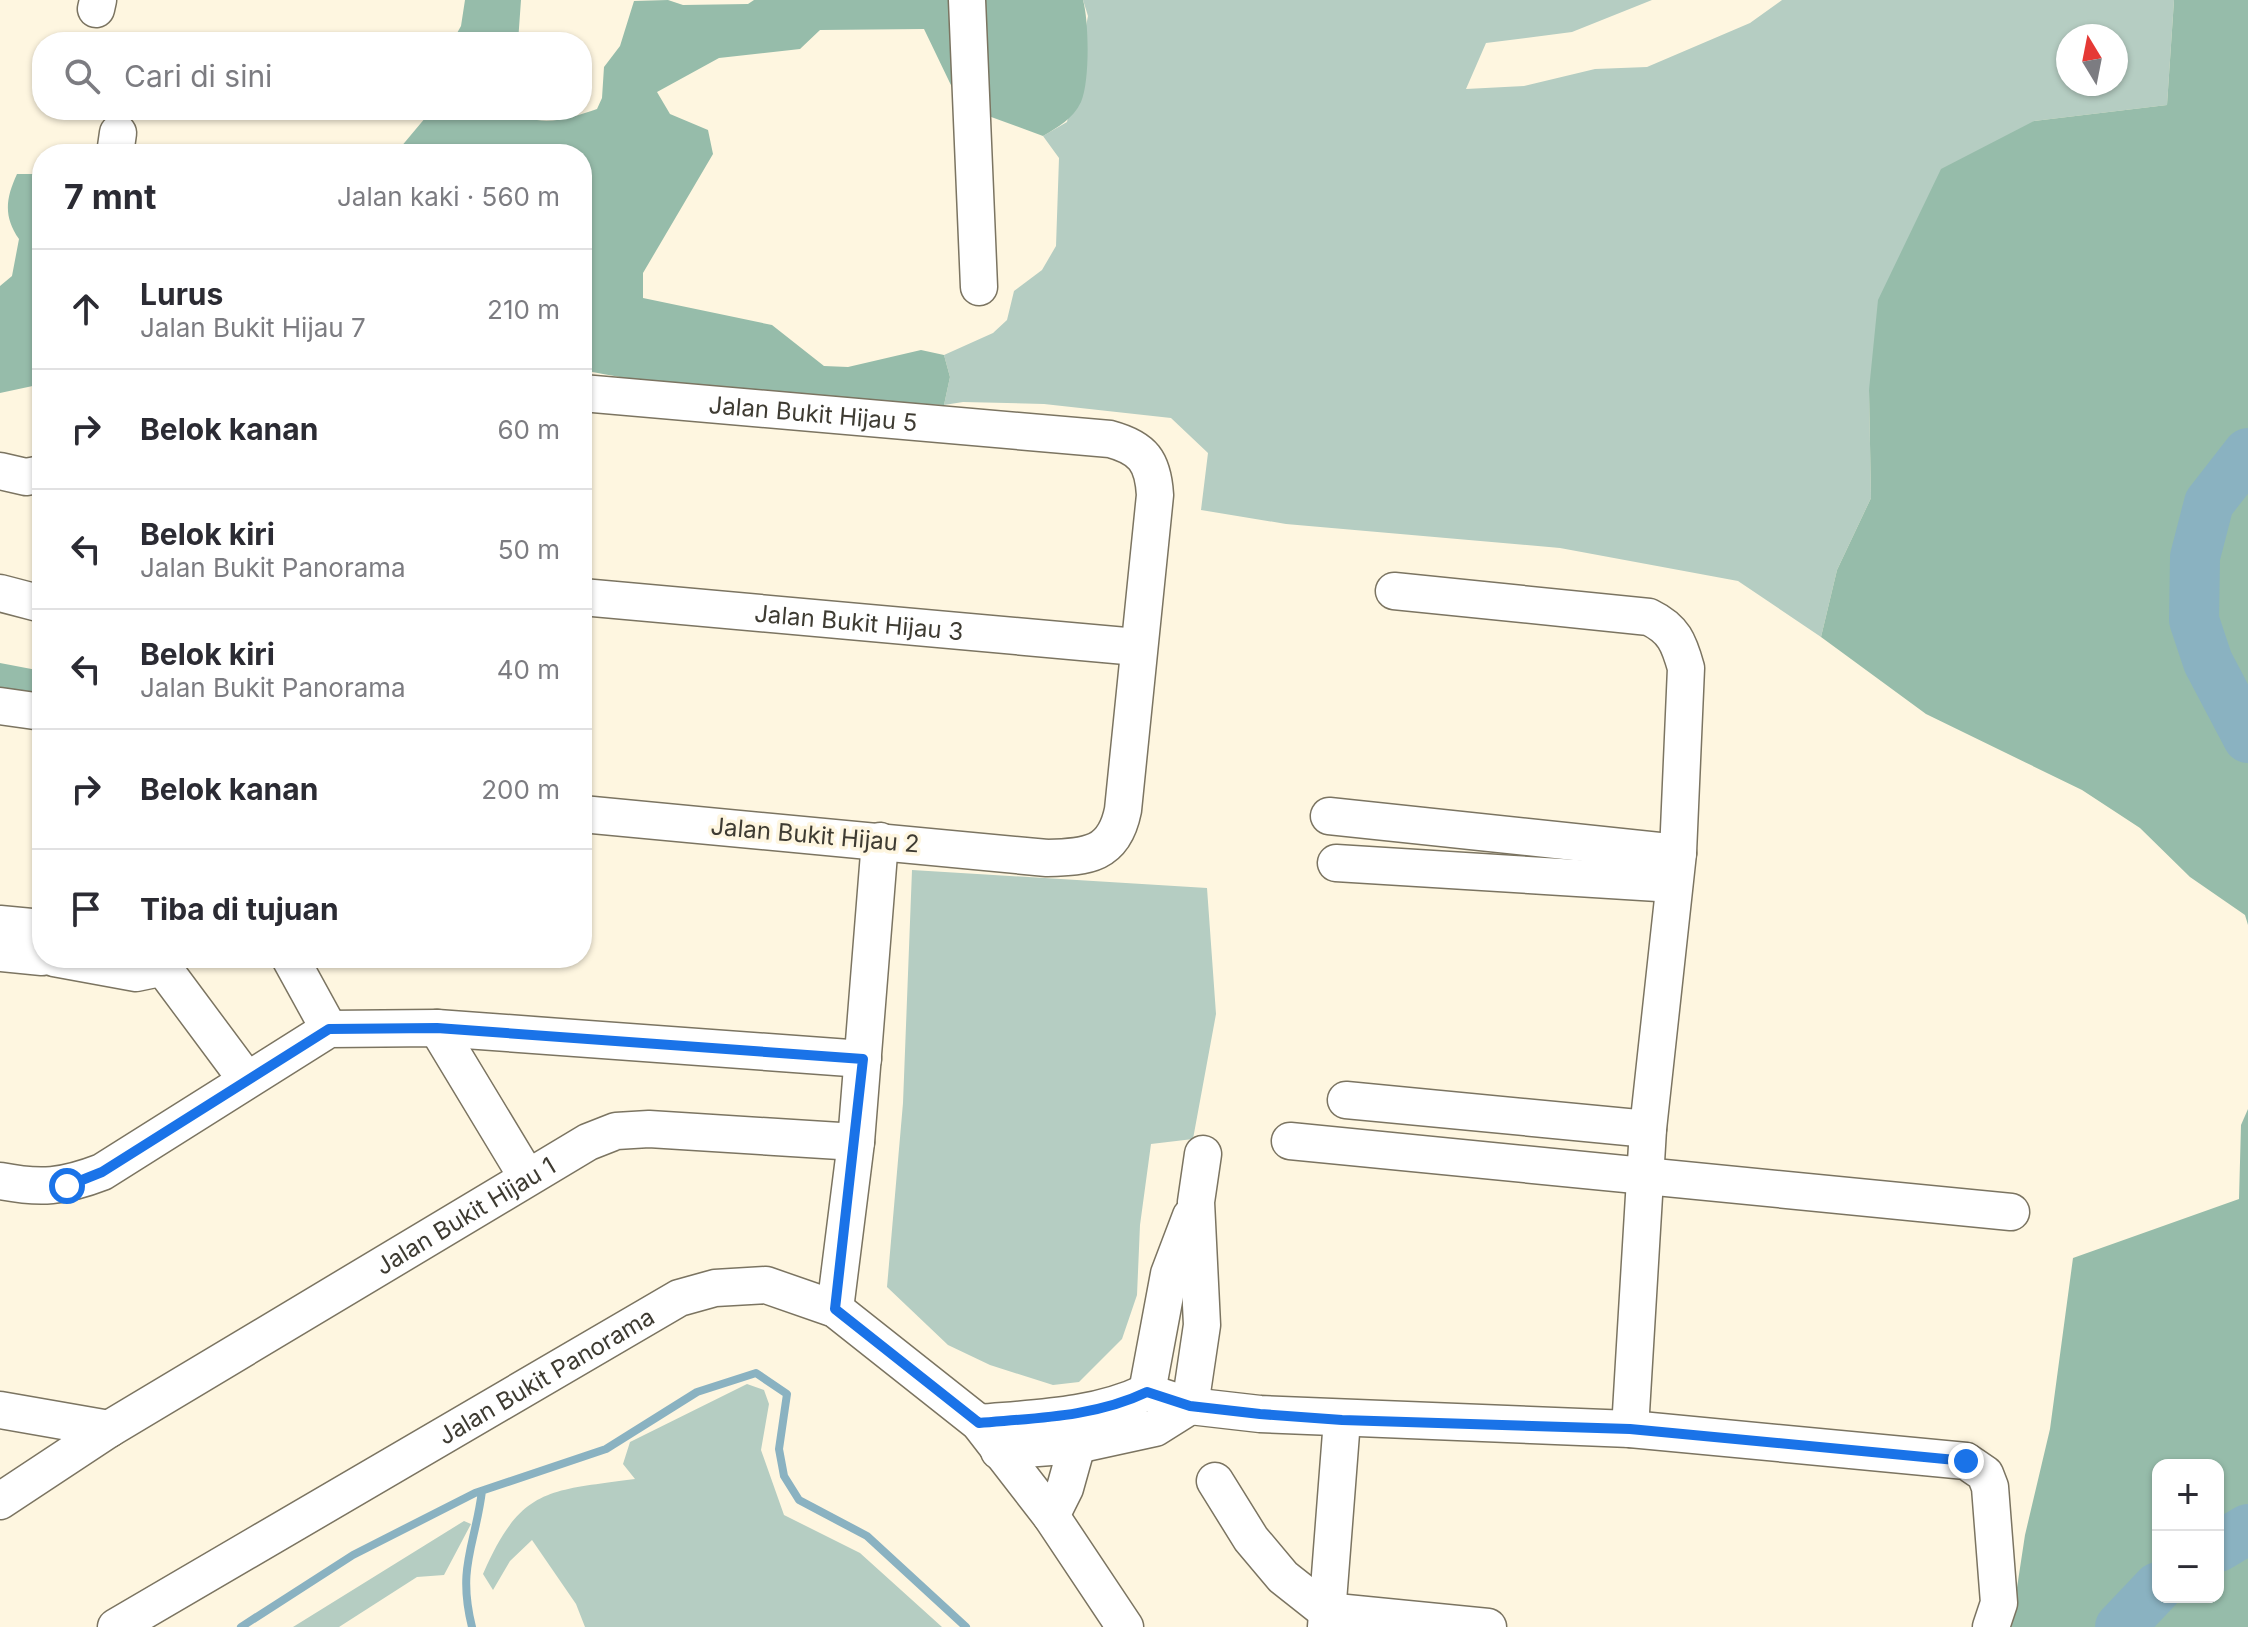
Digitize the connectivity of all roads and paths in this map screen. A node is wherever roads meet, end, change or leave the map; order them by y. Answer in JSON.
{"nodes":[{"id":1,"x":967,"y":0,"type":"edge"},
{"id":2,"x":979,"y":287,"type":"dead end"},
{"id":3,"x":592,"y":394,"type":"edge"},
{"id":4,"x":0,"y":471,"type":"edge"},
{"id":5,"x":32,"y":476,"type":"edge"},
{"id":6,"x":1394,"y":591,"type":"dead end"},
{"id":7,"x":0,"y":593,"type":"edge"},
{"id":8,"x":592,"y":598,"type":"edge"},
{"id":9,"x":32,"y":601,"type":"edge"},
{"id":10,"x":1137,"y":647,"type":"junction"},
{"id":11,"x":0,"y":706,"type":"edge"},
{"id":12,"x":32,"y":711,"type":"edge"},
{"id":13,"x":592,"y":815,"type":"edge"},
{"id":14,"x":1329,"y":816,"type":"dead end"},
{"id":15,"x":880,"y":841,"type":"junction"},
{"id":16,"x":1336,"y":863,"type":"dead end"},
{"id":17,"x":1676,"y":868,"type":"junction"},
{"id":18,"x":0,"y":924,"type":"edge"},
{"id":19,"x":32,"y":927,"type":"edge"},
{"id":20,"x":0,"y":953,"type":"edge"},
{"id":21,"x":32,"y":956,"type":"edge"},
{"id":22,"x":109,"y":968,"type":"edge"},
{"id":23,"x":147,"y":968,"type":"edge"},
{"id":24,"x":164,"y":968,"type":"edge"},
{"id":25,"x":295,"y":968,"type":"edge"},
{"id":26,"x":437,"y":1028,"type":"junction"},
{"id":27,"x":329,"y":1029,"type":"junction"},
{"id":28,"x":863,"y":1059,"type":"junction"},
{"id":29,"x":246,"y":1079,"type":"junction"},
{"id":30,"x":1346,"y":1100,"type":"dead end"},
{"id":31,"x":1648,"y":1129,"type":"junction"},
{"id":32,"x":1290,"y":1141,"type":"dead end"},
{"id":33,"x":856,"y":1142,"type":"junction"},
{"id":34,"x":1203,"y":1154,"type":"dead end"},
{"id":35,"x":527,"y":1177,"type":"junction"},
{"id":36,"x":1645,"y":1179,"type":"junction"},
{"id":37,"x":0,"y":1181,"type":"edge"},
{"id":38,"x":1196,"y":1202,"type":"junction"},
{"id":39,"x":2011,"y":1212,"type":"dead end"},
{"id":40,"x":835,"y":1309,"type":"junction"},
{"id":41,"x":1147,"y":1392,"type":"junction"},
{"id":42,"x":1190,"y":1406,"type":"junction"},
{"id":43,"x":0,"y":1410,"type":"edge"},
{"id":44,"x":1342,"y":1420,"type":"junction"},
{"id":45,"x":109,"y":1429,"type":"junction"},
{"id":46,"x":1630,"y":1429,"type":"junction"},
{"id":47,"x":989,"y":1437,"type":"junction"},
{"id":48,"x":1077,"y":1445,"type":"junction"},
{"id":49,"x":1215,"y":1481,"type":"dead end"},
{"id":50,"x":0,"y":1501,"type":"edge"},
{"id":51,"x":1051,"y":1516,"type":"junction"},
{"id":52,"x":1326,"y":1619,"type":"edge"},
{"id":53,"x":116,"y":1627,"type":"edge"},
{"id":54,"x":1125,"y":1627,"type":"edge"},
{"id":55,"x":1488,"y":1627,"type":"edge"},
{"id":56,"x":1991,"y":1627,"type":"edge"}],
"edges":[{"from":1,"to":2,"type":"street"},
{"from":3,"to":10,"type":"street","name":"Jalan Bukit Hijau 5"},
{"from":4,"to":5,"type":"street"},
{"from":6,"to":17,"type":"street"},
{"from":7,"to":9,"type":"street"},
{"from":8,"to":10,"type":"street","name":"Jalan Bukit Hijau 3"},
{"from":10,"to":15,"type":"street","name":"Jalan Bukit Hijau 2"},
{"from":11,"to":12,"type":"street"},
{"from":13,"to":15,"type":"street","name":"Jalan Bukit Hijau 2"},
{"from":14,"to":17,"type":"street"},
{"from":15,"to":28,"type":"street"},
{"from":16,"to":17,"type":"street"},
{"from":17,"to":31,"type":"street"},
{"from":18,"to":19,"type":"street"},
{"from":20,"to":21,"type":"street"},
{"from":22,"to":23,"type":"street"},
{"from":24,"to":29,"type":"street"},
{"from":25,"to":27,"type":"street"},
{"from":26,"to":27,"type":"street"},
{"from":26,"to":28,"type":"street"},
{"from":26,"to":35,"type":"street"},
{"from":27,"to":29,"type":"street"},
{"from":28,"to":33,"type":"street"},
{"from":29,"to":37,"type":"street"},
{"from":30,"to":31,"type":"street"},
{"from":31,"to":36,"type":"street"},
{"from":32,"to":36,"type":"street"},
{"from":33,"to":35,"type":"street","name":"Jalan Bukit Hijau 1"},
{"from":33,"to":40,"type":"street"},
{"from":34,"to":38,"type":"street"},
{"from":35,"to":45,"type":"street","name":"Jalan Bukit Hijau 1"},
{"from":36,"to":39,"type":"street"},
{"from":36,"to":46,"type":"street"},
{"from":38,"to":41,"type":"street"},
{"from":38,"to":42,"type":"street"},
{"from":40,"to":47,"type":"street","name":"Jalan Bukit Panorama"},
{"from":40,"to":53,"type":"street","name":"Jalan Bukit Panorama"},
{"from":41,"to":42,"type":"street"},
{"from":41,"to":47,"type":"street"},
{"from":42,"to":44,"type":"street"},
{"from":42,"to":48,"type":"street"},
{"from":43,"to":45,"type":"street"},
{"from":44,"to":46,"type":"street"},
{"from":44,"to":52,"type":"street"},
{"from":45,"to":50,"type":"street","name":"Jalan Bukit Hijau 1"},
{"from":46,"to":56,"type":"street"},
{"from":47,"to":48,"type":"street"},
{"from":47,"to":51,"type":"street","name":"Jalan Bukit Panorama"},
{"from":48,"to":51,"type":"street"},
{"from":49,"to":52,"type":"street"},
{"from":51,"to":54,"type":"street","name":"Jalan Bukit Panorama"},
{"from":52,"to":55,"type":"street"}]}
